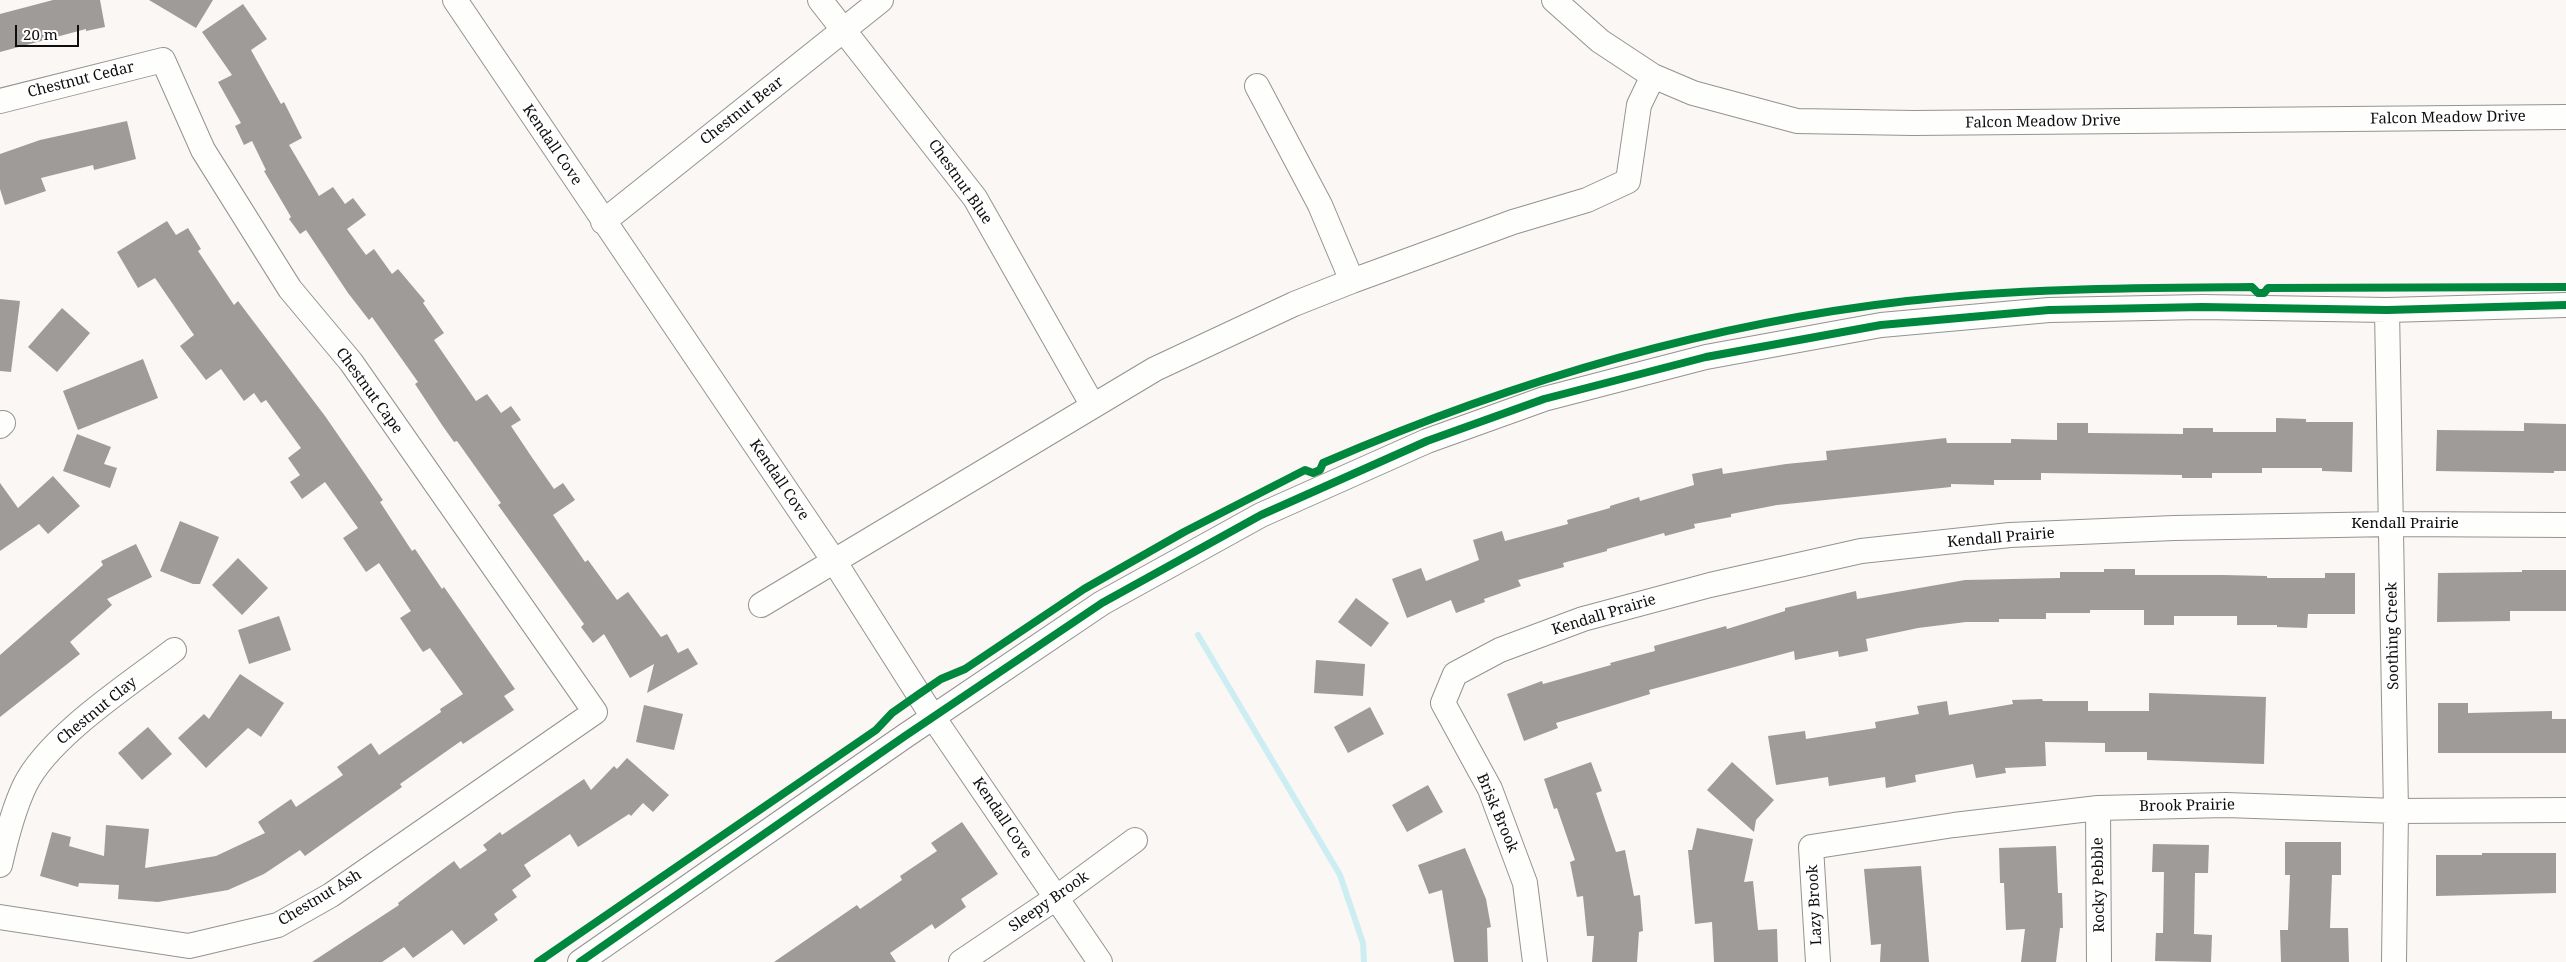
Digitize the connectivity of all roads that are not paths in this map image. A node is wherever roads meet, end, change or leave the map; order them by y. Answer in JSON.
{"nodes":[{"id":1,"x":455,"y":0,"type":"edge"},
{"id":2,"x":820,"y":0,"type":"edge"},
{"id":3,"x":881,"y":0,"type":"edge"},
{"id":4,"x":1554,"y":0,"type":"edge"},
{"id":5,"x":844,"y":30,"type":"junction"},
{"id":6,"x":163,"y":60,"type":"joint"},
{"id":7,"x":1653,"y":76,"type":"junction"},
{"id":8,"x":1257,"y":86,"type":"dead end"},
{"id":9,"x":0,"y":101,"type":"edge"},
{"id":10,"x":2566,"y":116,"type":"edge"},
{"id":11,"x":603,"y":222,"type":"junction"},
{"id":12,"x":1352,"y":281,"type":"junction"},
{"id":13,"x":2566,"y":305,"type":"edge"},
{"id":14,"x":2386,"y":310,"type":"junction"},
{"id":15,"x":1093,"y":406,"type":"junction"},
{"id":16,"x":2392,"y":524,"type":"junction"},
{"id":17,"x":2566,"y":524,"type":"edge"},
{"id":18,"x":834,"y":562,"type":"junction"},
{"id":19,"x":761,"y":605,"type":"dead end"},
{"id":20,"x":174,"y":650,"type":"dead end"},
{"id":21,"x":1455,"y":674,"type":"joint"},
{"id":22,"x":595,"y":712,"type":"joint"},
{"id":23,"x":933,"y":717,"type":"junction"},
{"id":24,"x":2098,"y":808,"type":"junction"},
{"id":25,"x":2566,"y":810,"type":"edge"},
{"id":26,"x":2396,"y":811,"type":"junction"},
{"id":27,"x":1135,"y":840,"type":"dead end"},
{"id":28,"x":1811,"y":847,"type":"joint"},
{"id":29,"x":0,"y":865,"type":"edge"},
{"id":30,"x":1056,"y":898,"type":"junction"},
{"id":31,"x":0,"y":917,"type":"edge"},
{"id":32,"x":580,"y":962,"type":"edge"},
{"id":33,"x":962,"y":962,"type":"edge"},
{"id":34,"x":1100,"y":962,"type":"edge"},
{"id":35,"x":1535,"y":962,"type":"edge"},
{"id":36,"x":1818,"y":962,"type":"edge"},
{"id":37,"x":2099,"y":962,"type":"edge"},
{"id":38,"x":2394,"y":962,"type":"edge"}],
"edges":[{"from":1,"to":11,"type":"street","name":"Kendall Cove"},
{"from":2,"to":5,"type":"street","name":"Chestnut Blue"},
{"from":3,"to":5,"type":"street","name":"Chestnut Bear"},
{"from":4,"to":7,"type":"street","name":"Falcon Meadow Drive"},
{"from":5,"to":11,"type":"street","name":"Chestnut Bear"},
{"from":5,"to":15,"type":"street","name":"Chestnut Blue"},
{"from":6,"to":9,"type":"street","name":"Chestnut Cedar"},
{"from":6,"to":22,"type":"street","name":"Chestnut Cape"},
{"from":7,"to":10,"type":"street","name":"Falcon Meadow Drive"},
{"from":7,"to":12,"type":"street"},
{"from":8,"to":12,"type":"street"},
{"from":11,"to":18,"type":"street","name":"Kendall Cove"},
{"from":12,"to":15,"type":"street"},
{"from":13,"to":14,"type":"street"},
{"from":14,"to":16,"type":"street","name":"Soothing Creek"},
{"from":14,"to":23,"type":"street"},
{"from":15,"to":18,"type":"street"},
{"from":16,"to":17,"type":"street","name":"Kendall Prairie"},
{"from":16,"to":21,"type":"street","name":"Kendall Prairie"},
{"from":16,"to":26,"type":"street","name":"Soothing Creek"},
{"from":18,"to":19,"type":"street"},
{"from":18,"to":23,"type":"street","name":"Kendall Cove"},
{"from":20,"to":29,"type":"street","name":"Chestnut Clay"},
{"from":21,"to":35,"type":"street","name":"Brisk Brook"},
{"from":22,"to":31,"type":"street","name":"Chestnut Ash"},
{"from":23,"to":30,"type":"street","name":"Kendall Cove"},
{"from":23,"to":32,"type":"street"},
{"from":24,"to":26,"type":"street","name":"Brook Prairie"},
{"from":24,"to":28,"type":"street","name":"Brook Prairie"},
{"from":24,"to":37,"type":"street","name":"Rocky Pebble"},
{"from":25,"to":26,"type":"street","name":"Brook Prairie"},
{"from":26,"to":38,"type":"street","name":"Soothing Creek"},
{"from":27,"to":30,"type":"street","name":"Sleepy Brook"},
{"from":28,"to":36,"type":"street","name":"Lazy Brook"},
{"from":30,"to":33,"type":"street","name":"Sleepy Brook"},
{"from":30,"to":34,"type":"street","name":"Kendall Cove"}]}
